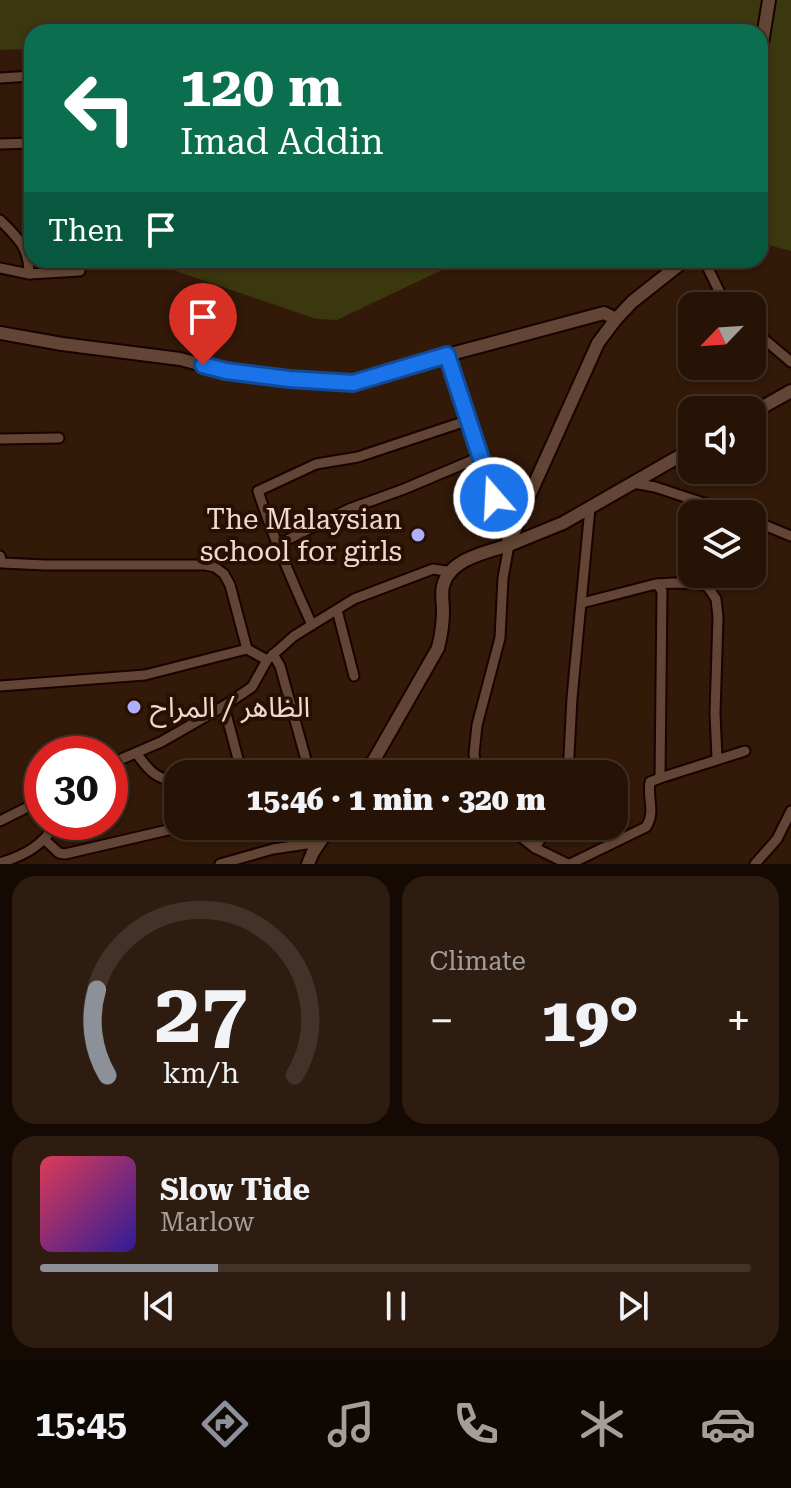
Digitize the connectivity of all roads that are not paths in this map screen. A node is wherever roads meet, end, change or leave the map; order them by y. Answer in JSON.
{"nodes":[{"id":1,"x":769,"y":0,"type":"edge"},
{"id":2,"x":765,"y":24,"type":"edge"},
{"id":3,"x":24,"y":76,"type":"edge"},
{"id":4,"x":0,"y":78,"type":"edge"},
{"id":5,"x":24,"y":143,"type":"edge"},
{"id":6,"x":0,"y":144,"type":"edge"},
{"id":7,"x":0,"y":220,"type":"edge"},
{"id":8,"x":24,"y":247,"type":"edge"},
{"id":9,"x":0,"y":268,"type":"edge"},
{"id":10,"x":29,"y":268,"type":"edge"},
{"id":11,"x":675,"y":268,"type":"edge"},
{"id":12,"x":708,"y":268,"type":"edge"},
{"id":13,"x":80,"y":271,"type":"dead end"},
{"id":14,"x":29,"y":274,"type":"junction"},
{"id":15,"x":720,"y":292,"type":"edge"},
{"id":16,"x":616,"y":319,"type":"junction"},
{"id":17,"x":0,"y":333,"type":"edge"},
{"id":18,"x":766,"y":341,"type":"edge"},
{"id":19,"x":447,"y":355,"type":"junction"},
{"id":20,"x":791,"y":362,"type":"edge"},
{"id":21,"x":791,"y":391,"type":"edge"},
{"id":22,"x":766,"y":405,"type":"edge"},
{"id":23,"x":469,"y":420,"type":"junction"},
{"id":24,"x":59,"y":438,"type":"dead end"},
{"id":25,"x":0,"y":439,"type":"edge"},
{"id":26,"x":480,"y":457,"type":"junction"},
{"id":27,"x":678,"y":457,"type":"edge"},
{"id":28,"x":633,"y":483,"type":"junction"},
{"id":29,"x":694,"y":500,"type":"edge"},
{"id":30,"x":590,"y":508,"type":"junction"},
{"id":31,"x":766,"y":526,"type":"edge"},
{"id":32,"x":791,"y":536,"type":"edge"},
{"id":33,"x":277,"y":545,"type":"junction"},
{"id":34,"x":509,"y":545,"type":"junction"},
{"id":35,"x":0,"y":556,"type":"edge"},
{"id":36,"x":452,"y":572,"type":"junction"},
{"id":37,"x":657,"y":584,"type":"junction"},
{"id":38,"x":582,"y":603,"type":"junction"},
{"id":39,"x":337,"y":610,"type":"junction"},
{"id":40,"x":312,"y":625,"type":"junction"},
{"id":41,"x":247,"y":649,"type":"junction"},
{"id":42,"x":270,"y":657,"type":"junction"},
{"id":43,"x":354,"y":676,"type":"dead end"},
{"id":44,"x":0,"y":686,"type":"edge"},
{"id":45,"x":224,"y":706,"type":"junction"},
{"id":46,"x":745,"y":751,"type":"dead end"},
{"id":47,"x":136,"y":753,"type":"junction"},
{"id":48,"x":128,"y":756,"type":"edge"},
{"id":49,"x":717,"y":759,"type":"junction"},
{"id":50,"x":238,"y":760,"type":"edge"},
{"id":51,"x":306,"y":760,"type":"edge"},
{"id":52,"x":374,"y":760,"type":"edge"},
{"id":53,"x":475,"y":760,"type":"edge"},
{"id":54,"x":569,"y":760,"type":"edge"},
{"id":55,"x":660,"y":778,"type":"junction"},
{"id":56,"x":164,"y":780,"type":"edge"},
{"id":57,"x":24,"y":809,"type":"edge"},
{"id":58,"x":791,"y":811,"type":"edge"},
{"id":59,"x":0,"y":821,"type":"edge"},
{"id":60,"x":164,"y":831,"type":"edge"},
{"id":61,"x":128,"y":839,"type":"edge"},
{"id":62,"x":45,"y":840,"type":"joint"},
{"id":63,"x":125,"y":840,"type":"edge"},
{"id":64,"x":525,"y":840,"type":"edge"},
{"id":65,"x":540,"y":840,"type":"edge"},
{"id":66,"x":320,"y":842,"type":"joint"},
{"id":67,"x":535,"y":848,"type":"junction"},
{"id":68,"x":0,"y":863,"type":"edge"},
{"id":69,"x":220,"y":864,"type":"edge"},
{"id":70,"x":308,"y":864,"type":"edge"},
{"id":71,"x":569,"y":864,"type":"edge"},
{"id":72,"x":755,"y":864,"type":"edge"}],
"edges":[{"from":1,"to":2,"type":"street"},
{"from":3,"to":4,"type":"street"},
{"from":5,"to":6,"type":"street"},
{"from":7,"to":8,"type":"street"},
{"from":9,"to":14,"type":"street"},
{"from":10,"to":14,"type":"street"},
{"from":11,"to":16,"type":"street"},
{"from":12,"to":15,"type":"street"},
{"from":13,"to":14,"type":"street"},
{"from":16,"to":19,"type":"street"},
{"from":16,"to":34,"type":"street"},
{"from":17,"to":19,"type":"street"},
{"from":18,"to":20,"type":"street"},
{"from":19,"to":23,"type":"street"},
{"from":21,"to":22,"type":"street"},
{"from":23,"to":26,"type":"street"},
{"from":23,"to":33,"type":"street"},
{"from":24,"to":25,"type":"street"},
{"from":26,"to":33,"type":"street"},
{"from":26,"to":34,"type":"street"},
{"from":27,"to":28,"type":"street"},
{"from":28,"to":29,"type":"street"},
{"from":28,"to":30,"type":"street"},
{"from":30,"to":34,"type":"street"},
{"from":30,"to":38,"type":"street"},
{"from":31,"to":32,"type":"street"},
{"from":33,"to":40,"type":"street"},
{"from":34,"to":36,"type":"street"},
{"from":34,"to":53,"type":"street"},
{"from":35,"to":41,"type":"street"},
{"from":36,"to":39,"type":"street"},
{"from":36,"to":52,"type":"street"},
{"from":37,"to":38,"type":"street"},
{"from":37,"to":49,"type":"street"},
{"from":37,"to":55,"type":"street"},
{"from":38,"to":54,"type":"street"},
{"from":39,"to":40,"type":"street"},
{"from":39,"to":43,"type":"street"},
{"from":40,"to":42,"type":"street"},
{"from":41,"to":42,"type":"street"},
{"from":41,"to":44,"type":"street"},
{"from":42,"to":45,"type":"street"},
{"from":42,"to":51,"type":"street"},
{"from":45,"to":47,"type":"street"},
{"from":45,"to":50,"type":"street"},
{"from":46,"to":49,"type":"street"},
{"from":47,"to":48,"type":"street"},
{"from":47,"to":56,"type":"street"},
{"from":49,"to":55,"type":"street"},
{"from":55,"to":71,"type":"street"},
{"from":57,"to":59,"type":"street"},
{"from":58,"to":72,"type":"street"},
{"from":60,"to":61,"type":"street"},
{"from":62,"to":63,"type":"street"},
{"from":62,"to":68,"type":"street"},
{"from":64,"to":67,"type":"street"},
{"from":65,"to":67,"type":"street"},
{"from":66,"to":69,"type":"street"},
{"from":66,"to":70,"type":"street"},
{"from":67,"to":71,"type":"street"}]}
